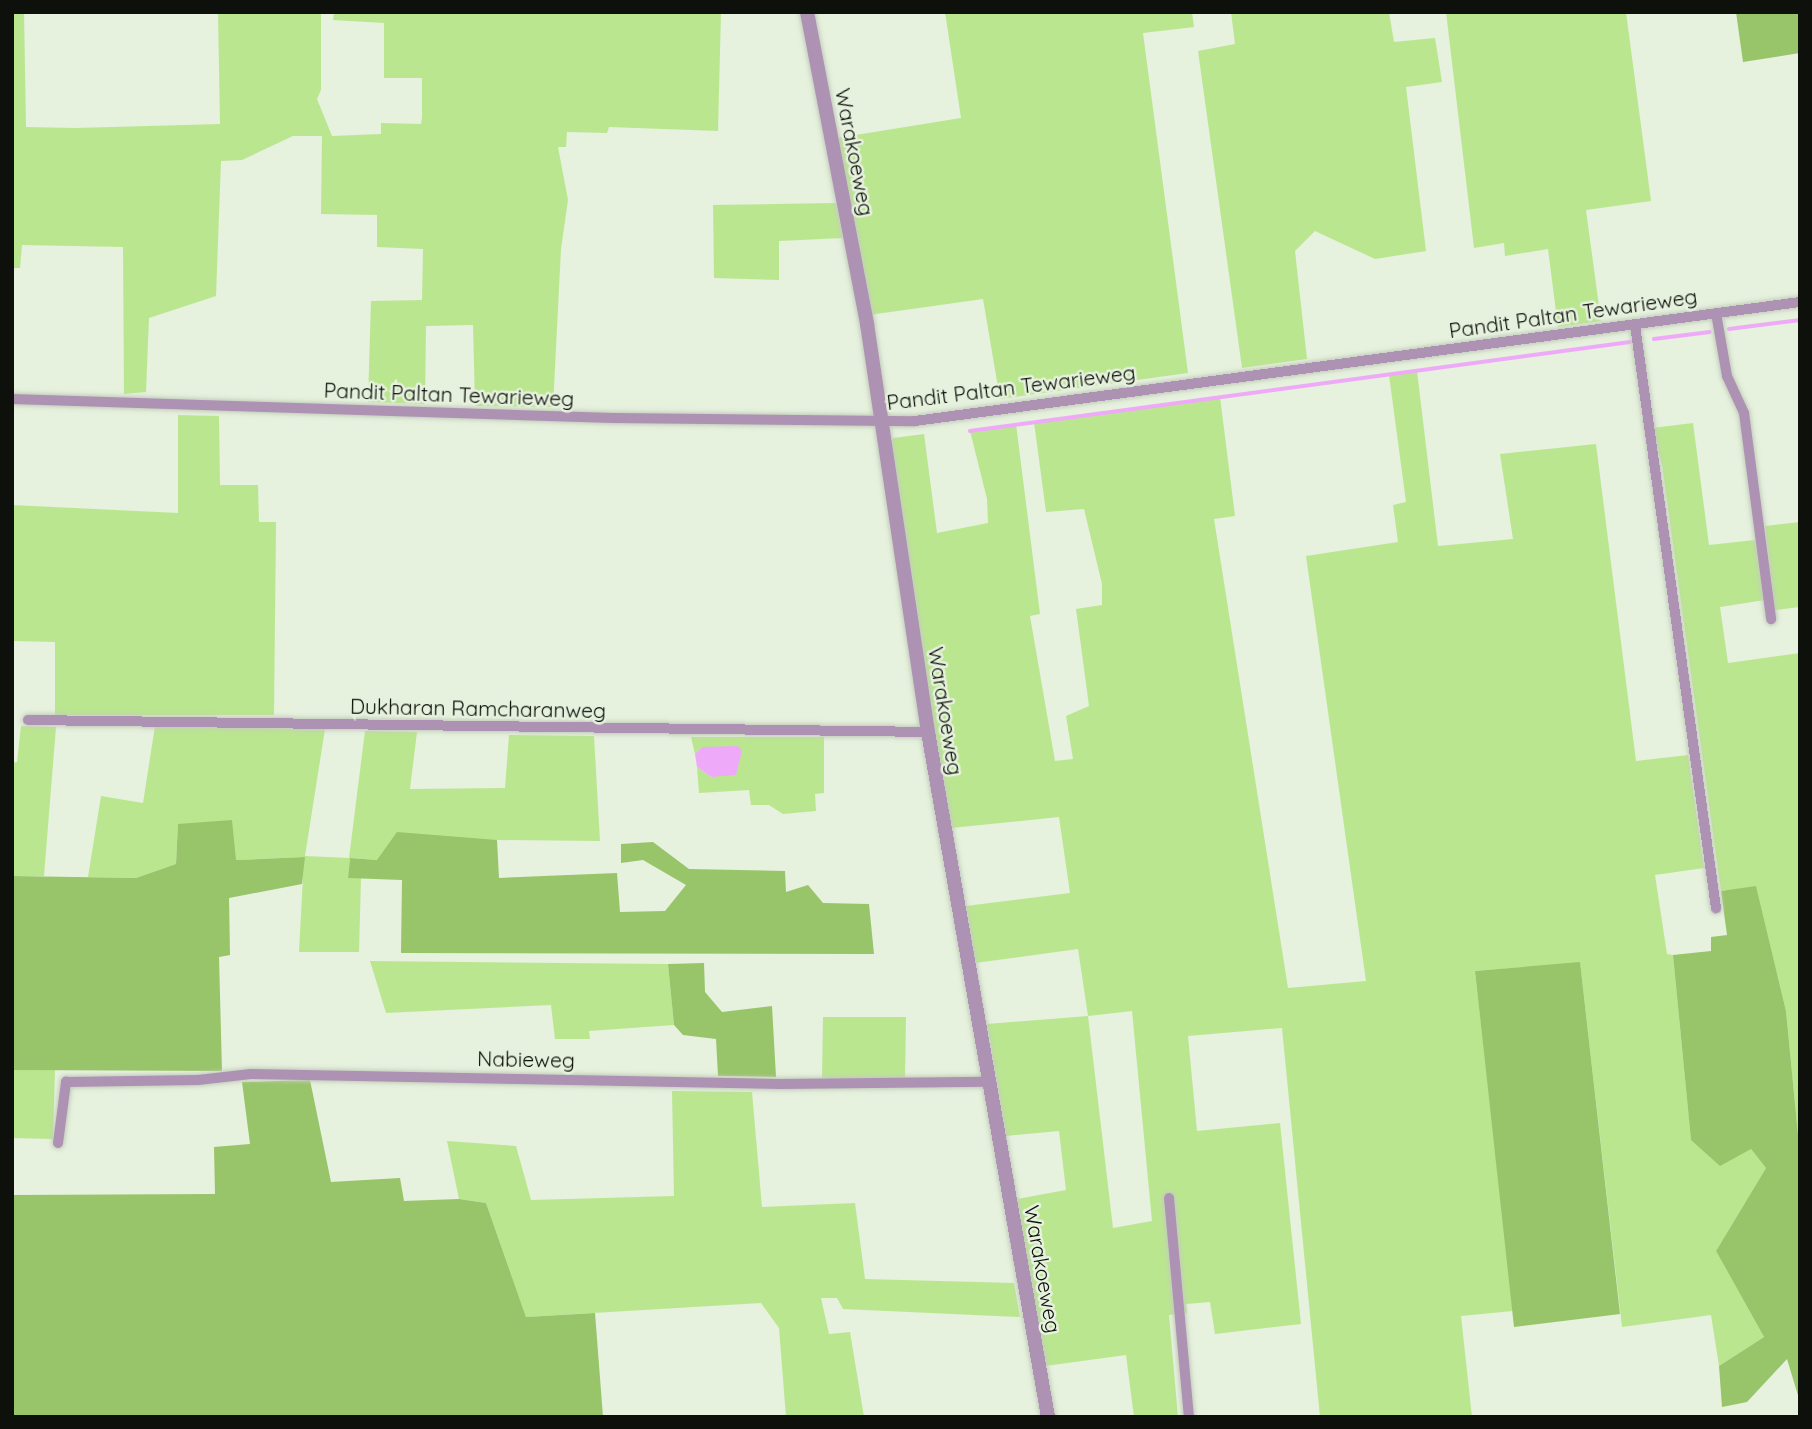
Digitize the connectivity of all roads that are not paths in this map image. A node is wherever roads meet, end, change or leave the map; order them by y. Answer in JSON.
{"nodes":[{"id":1,"x":807,"y":12,"type":"edge"},
{"id":2,"x":1800,"y":302,"type":"edge"},
{"id":3,"x":1716,"y":313,"type":"junction"},
{"id":4,"x":1635,"y":325,"type":"junction"},
{"id":5,"x":12,"y":399,"type":"edge"},
{"id":6,"x":884,"y":422,"type":"junction"},
{"id":7,"x":1771,"y":619,"type":"dead end"},
{"id":8,"x":28,"y":720,"type":"dead end"},
{"id":9,"x":928,"y":732,"type":"junction"},
{"id":10,"x":1716,"y":908,"type":"dead end"},
{"id":11,"x":988,"y":1083,"type":"junction"},
{"id":12,"x":58,"y":1143,"type":"dead end"},
{"id":13,"x":1169,"y":1198,"type":"dead end"},
{"id":14,"x":1048,"y":1417,"type":"edge"},
{"id":15,"x":1189,"y":1417,"type":"edge"}],
"edges":[{"from":1,"to":6,"type":"street","name":"Warakoeweg"},
{"from":2,"to":3,"type":"street","name":"Pandit Paltan Tewarieweg"},
{"from":3,"to":4,"type":"street","name":"Pandit Paltan Tewarieweg"},
{"from":3,"to":7,"type":"street"},
{"from":4,"to":6,"type":"street","name":"Pandit Paltan Tewarieweg"},
{"from":4,"to":10,"type":"street"},
{"from":5,"to":6,"type":"street","name":"Pandit Paltan Tewarieweg"},
{"from":6,"to":9,"type":"street","name":"Warakoeweg"},
{"from":8,"to":9,"type":"street","name":"Dukharan Ramcharanweg"},
{"from":9,"to":11,"type":"street","name":"Warakoeweg"},
{"from":11,"to":12,"type":"street","name":"Nabieweg"},
{"from":11,"to":14,"type":"street","name":"Warakoeweg"},
{"from":13,"to":15,"type":"street"}]}
